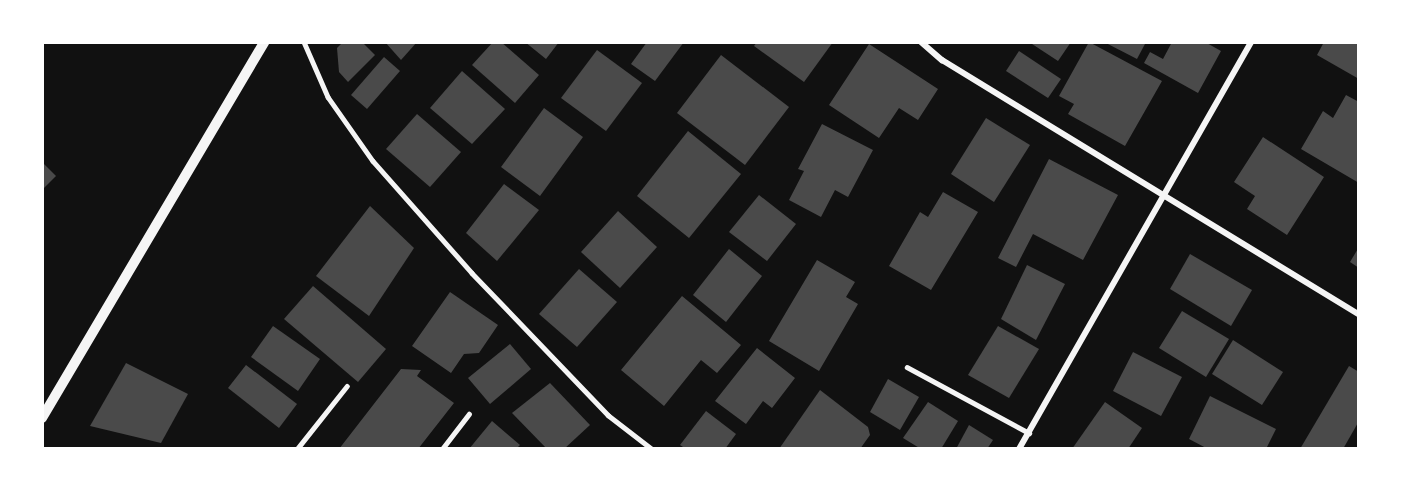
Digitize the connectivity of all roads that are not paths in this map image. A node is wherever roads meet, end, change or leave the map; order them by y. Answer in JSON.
{"nodes":[{"id":1,"x":264,"y":42,"type":"edge"},
{"id":2,"x":304,"y":42,"type":"edge"},
{"id":3,"x":921,"y":42,"type":"edge"},
{"id":4,"x":1251,"y":42,"type":"edge"},
{"id":5,"x":1164,"y":197,"type":"junction"},
{"id":6,"x":1359,"y":315,"type":"edge"},
{"id":7,"x":907,"y":367,"type":"dead end"},
{"id":8,"x":347,"y":387,"type":"dead end"},
{"id":9,"x":469,"y":414,"type":"dead end"},
{"id":10,"x":42,"y":418,"type":"edge"},
{"id":11,"x":1029,"y":433,"type":"junction"},
{"id":12,"x":297,"y":449,"type":"edge"},
{"id":13,"x":442,"y":449,"type":"edge"},
{"id":14,"x":652,"y":449,"type":"edge"},
{"id":15,"x":1019,"y":449,"type":"edge"}],
"edges":[{"from":1,"to":10,"type":"street"},
{"from":2,"to":14,"type":"lane"},
{"from":3,"to":5,"type":"street"},
{"from":4,"to":5,"type":"street"},
{"from":5,"to":6,"type":"street"},
{"from":5,"to":11,"type":"street"},
{"from":7,"to":11,"type":"lane"},
{"from":8,"to":12,"type":"lane"},
{"from":9,"to":13,"type":"lane"},
{"from":11,"to":15,"type":"street"}]}
